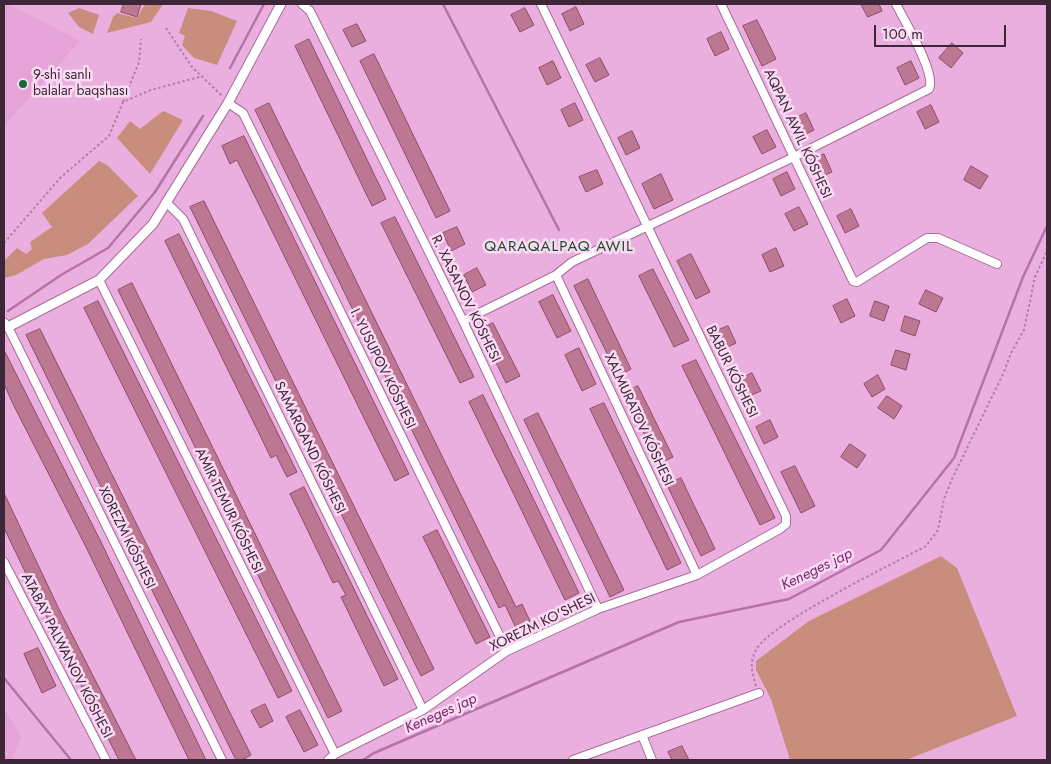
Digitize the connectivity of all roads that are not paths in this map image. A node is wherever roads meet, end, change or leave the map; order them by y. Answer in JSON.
{"nodes":[{"id":1,"x":280,"y":4,"type":"edge"},
{"id":2,"x":302,"y":4,"type":"edge"},
{"id":3,"x":541,"y":4,"type":"edge"},
{"id":4,"x":721,"y":4,"type":"edge"},
{"id":5,"x":896,"y":4,"type":"edge"},
{"id":6,"x":228,"y":103,"type":"junction"},
{"id":7,"x":794,"y":158,"type":"junction"},
{"id":8,"x":166,"y":202,"type":"junction"},
{"id":9,"x":647,"y":225,"type":"junction"},
{"id":10,"x":997,"y":264,"type":"dead end"},
{"id":11,"x":556,"y":275,"type":"junction"},
{"id":12,"x":99,"y":280,"type":"junction"},
{"id":13,"x":463,"y":321,"type":"junction"},
{"id":14,"x":6,"y":325,"type":"edge"},
{"id":15,"x":780,"y":529,"type":"joint"},
{"id":16,"x":4,"y":562,"type":"edge"},
{"id":17,"x":697,"y":575,"type":"junction"},
{"id":18,"x":598,"y":609,"type":"junction"},
{"id":19,"x":507,"y":651,"type":"junction"},
{"id":20,"x":759,"y":693,"type":"road end"},
{"id":21,"x":423,"y":710,"type":"junction"},
{"id":22,"x":642,"y":735,"type":"junction"},
{"id":23,"x":335,"y":754,"type":"junction"},
{"id":24,"x":106,"y":760,"type":"edge"},
{"id":25,"x":222,"y":760,"type":"edge"},
{"id":26,"x":328,"y":760,"type":"edge"},
{"id":27,"x":573,"y":760,"type":"edge"},
{"id":28,"x":652,"y":760,"type":"edge"}],
"edges":[{"from":1,"to":6,"type":"street"},
{"from":2,"to":13,"type":"street","name":"R. XASANOV KÓSHESI"},
{"from":3,"to":9,"type":"street"},
{"from":4,"to":7,"type":"street"},
{"from":5,"to":7,"type":"street"},
{"from":6,"to":8,"type":"street"},
{"from":6,"to":19,"type":"street","name":"I. YUSUPOV KÓSHESI"},
{"from":7,"to":9,"type":"street"},
{"from":7,"to":10,"type":"street"},
{"from":8,"to":12,"type":"street"},
{"from":8,"to":21,"type":"street","name":"SAMARQAND KÓSHESI"},
{"from":9,"to":11,"type":"street"},
{"from":9,"to":15,"type":"street","name":"BABUR KÓSHESI"},
{"from":11,"to":13,"type":"street"},
{"from":11,"to":17,"type":"street","name":"XALMURATOV KÓSHESI"},
{"from":12,"to":14,"type":"street"},
{"from":12,"to":23,"type":"street","name":"AMIR TEMUR KÓSHESI"},
{"from":13,"to":18,"type":"street","name":"R. XASANOV KÓSHESI"},
{"from":14,"to":25,"type":"street","name":"XOREZM KÓSHESI"},
{"from":15,"to":17,"type":"street","name":"XOREZM KO'SHESI"},
{"from":16,"to":24,"type":"street","name":"ATABAY PALWANOV KÓSHESI"},
{"from":17,"to":18,"type":"street","name":"XOREZM KO'SHESI"},
{"from":18,"to":19,"type":"street","name":"XOREZM KO'SHESI"},
{"from":19,"to":21,"type":"street","name":"XOREZM KO'SHESI"},
{"from":20,"to":22,"type":"street"},
{"from":21,"to":23,"type":"street","name":"XOREZM KO'SHESI"},
{"from":22,"to":27,"type":"street"},
{"from":22,"to":28,"type":"street"},
{"from":23,"to":26,"type":"street","name":"XOREZM KO'SHESI"}]}
